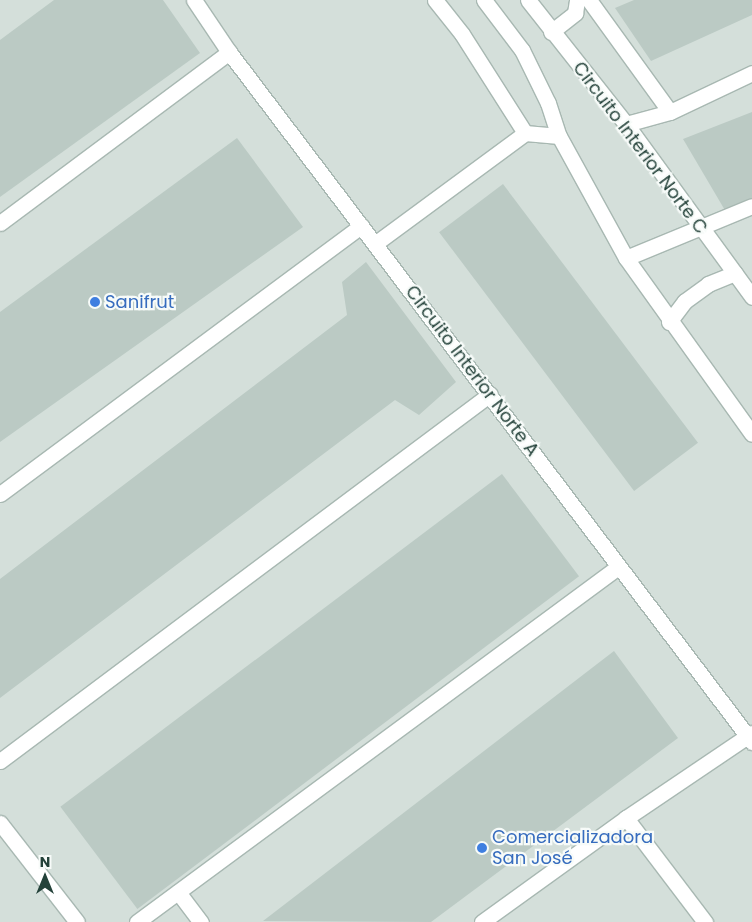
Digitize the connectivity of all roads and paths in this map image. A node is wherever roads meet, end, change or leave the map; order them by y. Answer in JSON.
{"nodes":[{"id":1,"x":194,"y":0,"type":"edge"},
{"id":2,"x":435,"y":0,"type":"edge"},
{"id":3,"x":484,"y":0,"type":"edge"},
{"id":4,"x":528,"y":0,"type":"edge"},
{"id":5,"x":577,"y":0,"type":"edge"},
{"id":6,"x":589,"y":0,"type":"edge"},
{"id":7,"x":551,"y":32,"type":"junction"},
{"id":8,"x":229,"y":52,"type":"junction"},
{"id":9,"x":752,"y":73,"type":"edge"},
{"id":10,"x":670,"y":112,"type":"junction"},
{"id":11,"x":626,"y":124,"type":"junction"},
{"id":12,"x":525,"y":133,"type":"junction"},
{"id":13,"x":559,"y":136,"type":"junction"},
{"id":14,"x":752,"y":206,"type":"edge"},
{"id":15,"x":0,"y":222,"type":"edge"},
{"id":16,"x":361,"y":226,"type":"junction"},
{"id":17,"x":701,"y":228,"type":"junction"},
{"id":18,"x":376,"y":243,"type":"junction"},
{"id":19,"x":626,"y":258,"type":"junction"},
{"id":20,"x":735,"y":273,"type":"junction"},
{"id":21,"x":752,"y":297,"type":"edge"},
{"id":22,"x":669,"y":322,"type":"junction"},
{"id":23,"x":490,"y":394,"type":"junction"},
{"id":24,"x":752,"y":434,"type":"edge"},
{"id":25,"x":0,"y":494,"type":"edge"},
{"id":26,"x":618,"y":567,"type":"junction"},
{"id":27,"x":751,"y":737,"type":"edge"},
{"id":28,"x":0,"y":761,"type":"edge"},
{"id":29,"x":626,"y":818,"type":"junction"},
{"id":30,"x":0,"y":823,"type":"edge"},
{"id":31,"x":178,"y":892,"type":"junction"},
{"id":32,"x":486,"y":921,"type":"edge"},
{"id":33,"x":77,"y":922,"type":"edge"},
{"id":34,"x":137,"y":922,"type":"edge"},
{"id":35,"x":201,"y":922,"type":"edge"},
{"id":36,"x":705,"y":922,"type":"edge"}],
"edges":[{"from":1,"to":8,"type":"street","name":"Circuito Interior Norte A"},
{"from":2,"to":12,"type":"street"},
{"from":3,"to":13,"type":"street"},
{"from":4,"to":7,"type":"street","name":"Circuito Interior Norte C"},
{"from":5,"to":7,"type":"street"},
{"from":6,"to":10,"type":"street"},
{"from":7,"to":11,"type":"street","name":"Circuito Interior Norte C"},
{"from":8,"to":15,"type":"street"},
{"from":8,"to":16,"type":"street","name":"Circuito Interior Norte A"},
{"from":9,"to":10,"type":"street"},
{"from":10,"to":11,"type":"street"},
{"from":11,"to":17,"type":"street","name":"Circuito Interior Norte C"},
{"from":12,"to":13,"type":"street"},
{"from":12,"to":18,"type":"street"},
{"from":13,"to":19,"type":"street"},
{"from":14,"to":17,"type":"street"},
{"from":16,"to":18,"type":"street","name":"Circuito Interior Norte A"},
{"from":16,"to":25,"type":"street"},
{"from":17,"to":19,"type":"street"},
{"from":17,"to":20,"type":"street","name":"Circuito Interior Norte C"},
{"from":18,"to":23,"type":"street","name":"Circuito Interior Norte A"},
{"from":19,"to":22,"type":"street"},
{"from":20,"to":21,"type":"street","name":"Circuito Interior Norte C"},
{"from":20,"to":22,"type":"street"},
{"from":22,"to":24,"type":"street"},
{"from":23,"to":26,"type":"street","name":"Circuito Interior Norte A"},
{"from":23,"to":28,"type":"street"},
{"from":26,"to":27,"type":"street","name":"Circuito Interior Norte A"},
{"from":26,"to":31,"type":"street"},
{"from":27,"to":29,"type":"street"},
{"from":29,"to":32,"type":"street"},
{"from":29,"to":36,"type":"street"},
{"from":30,"to":33,"type":"street"},
{"from":31,"to":34,"type":"street"},
{"from":31,"to":35,"type":"street"}]}
